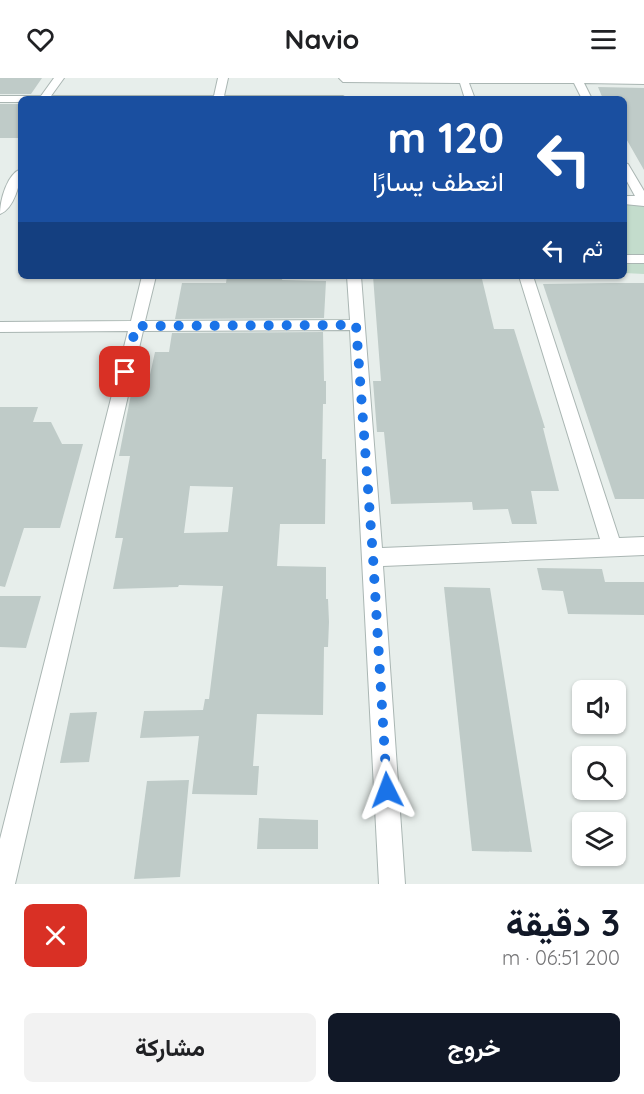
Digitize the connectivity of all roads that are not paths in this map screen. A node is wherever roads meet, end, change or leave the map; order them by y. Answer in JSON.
{"nodes":[{"id":1,"x":59,"y":78,"type":"edge"},
{"id":2,"x":223,"y":78,"type":"edge"},
{"id":3,"x":343,"y":79,"type":"edge"},
{"id":4,"x":464,"y":79,"type":"edge"},
{"id":5,"x":577,"y":79,"type":"edge"},
{"id":6,"x":644,"y":81,"type":"edge"},
{"id":7,"x":46,"y":96,"type":"edge"},
{"id":8,"x":219,"y":96,"type":"edge"},
{"id":9,"x":343,"y":96,"type":"edge"},
{"id":10,"x":469,"y":96,"type":"edge"},
{"id":11,"x":586,"y":96,"type":"edge"},
{"id":12,"x":0,"y":99,"type":"edge"},
{"id":13,"x":18,"y":99,"type":"edge"},
{"id":14,"x":627,"y":171,"type":"edge"},
{"id":15,"x":18,"y":177,"type":"edge"},
{"id":16,"x":627,"y":200,"type":"edge"},
{"id":17,"x":644,"y":201,"type":"edge"},
{"id":18,"x":0,"y":210,"type":"edge"},
{"id":19,"x":627,"y":259,"type":"edge"},
{"id":20,"x":644,"y":259,"type":"edge"},
{"id":21,"x":148,"y":279,"type":"edge"},
{"id":22,"x":354,"y":279,"type":"edge"},
{"id":23,"x":527,"y":279,"type":"edge"},
{"id":24,"x":356,"y":325,"type":"junction"},
{"id":25,"x":136,"y":326,"type":"junction"},
{"id":26,"x":0,"y":327,"type":"edge"},
{"id":27,"x":644,"y":546,"type":"edge"},
{"id":28,"x":612,"y":547,"type":"junction"},
{"id":29,"x":373,"y":557,"type":"junction"},
{"id":30,"x":2,"y":884,"type":"edge"},
{"id":31,"x":392,"y":884,"type":"edge"}],
"edges":[{"from":1,"to":7,"type":"street"},
{"from":2,"to":8,"type":"street"},
{"from":3,"to":4,"type":"street"},
{"from":3,"to":9,"type":"street"},
{"from":4,"to":5,"type":"street"},
{"from":4,"to":10,"type":"street"},
{"from":5,"to":6,"type":"street"},
{"from":5,"to":11,"type":"street"},
{"from":12,"to":13,"type":"street"},
{"from":14,"to":17,"type":"street"},
{"from":15,"to":18,"type":"street"},
{"from":16,"to":17,"type":"street"},
{"from":19,"to":20,"type":"street"},
{"from":21,"to":25,"type":"street"},
{"from":22,"to":24,"type":"street"},
{"from":23,"to":28,"type":"street"},
{"from":24,"to":25,"type":"street"},
{"from":24,"to":29,"type":"street"},
{"from":25,"to":26,"type":"street"},
{"from":25,"to":30,"type":"street"},
{"from":27,"to":28,"type":"street"},
{"from":28,"to":29,"type":"street"},
{"from":29,"to":31,"type":"street"}]}
